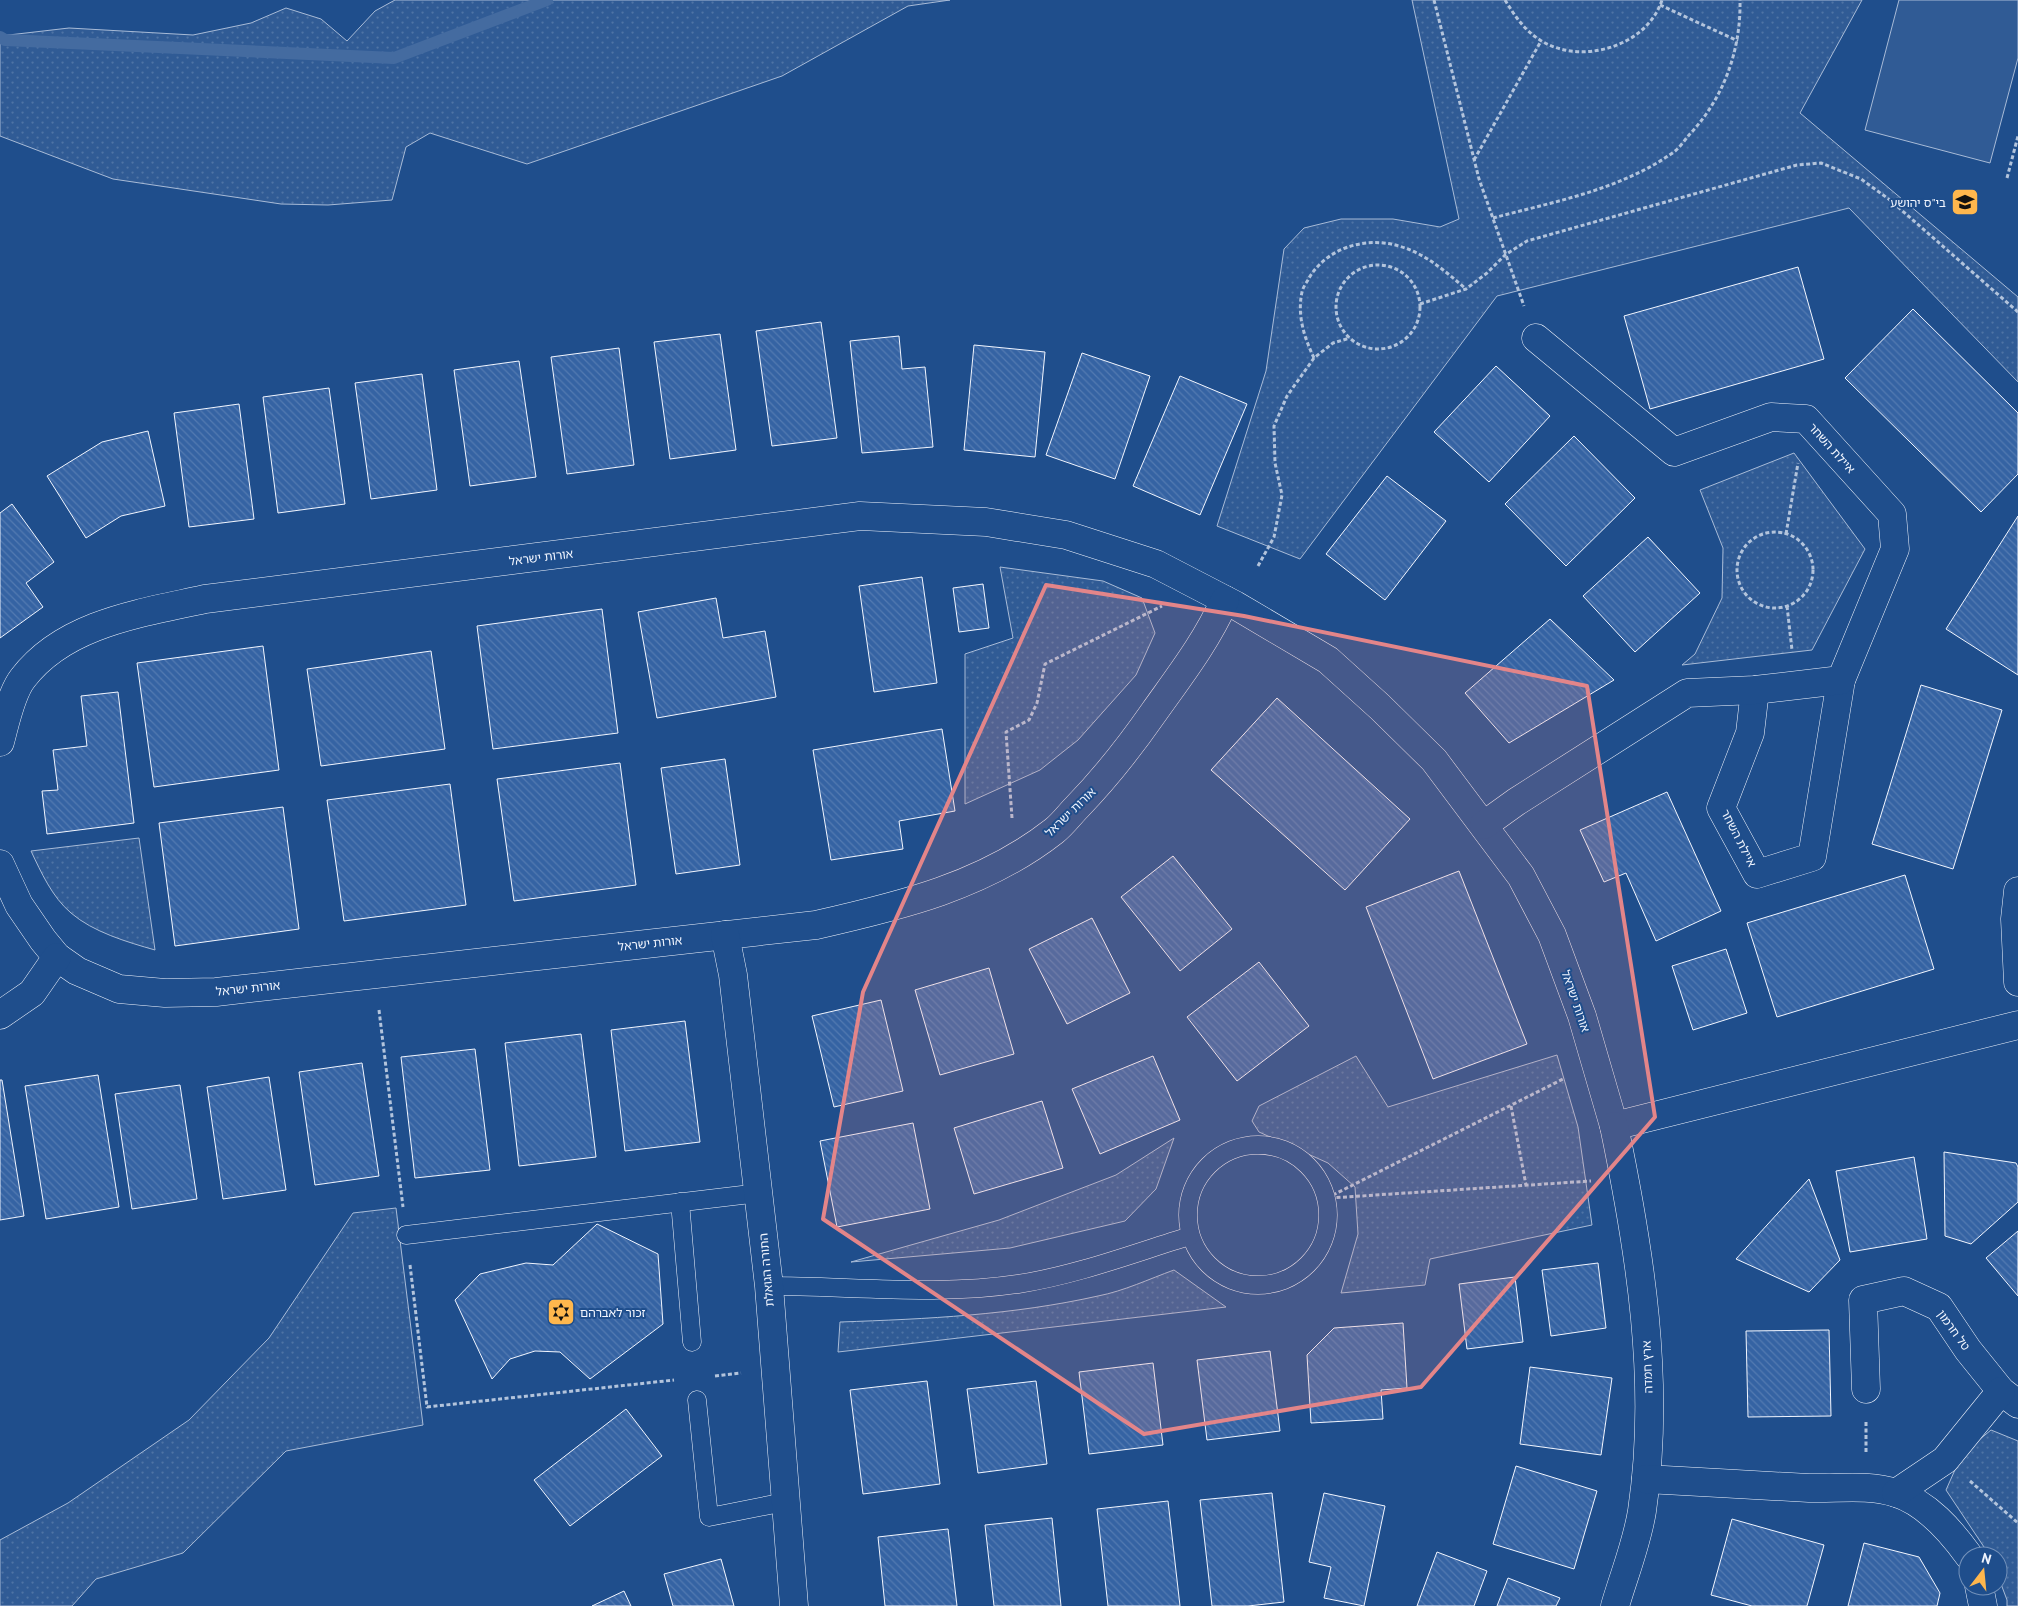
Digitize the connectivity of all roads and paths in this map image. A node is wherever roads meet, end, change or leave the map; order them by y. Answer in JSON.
{"nodes":[{"id":1,"x":1434,"y":0,"type":"edge"},
{"id":2,"x":1505,"y":0,"type":"edge"},
{"id":3,"x":1662,"y":0,"type":"edge"},
{"id":4,"x":1740,"y":0,"type":"edge"},
{"id":5,"x":1660,"y":5,"type":"junction"},
{"id":6,"x":1540,"y":41,"type":"junction"},
{"id":7,"x":1738,"y":41,"type":"junction"},
{"id":8,"x":2018,"y":136,"type":"edge"},
{"id":9,"x":1474,"y":160,"type":"junction"},
{"id":10,"x":2007,"y":178,"type":"dead end"},
{"id":11,"x":1493,"y":218,"type":"junction"},
{"id":12,"x":1505,"y":255,"type":"junction"},
{"id":13,"x":1466,"y":289,"type":"junction"},
{"id":14,"x":1420,"y":304,"type":"junction"},
{"id":15,"x":2018,"y":312,"type":"edge"},
{"id":16,"x":1350,"y":338,"type":"junction"},
{"id":17,"x":1536,"y":338,"type":"joint"},
{"id":18,"x":1314,"y":358,"type":"junction"},
{"id":19,"x":1806,"y":419,"type":"junction"},
{"id":20,"x":1786,"y":534,"type":"junction"},
{"id":21,"x":1258,"y":566,"type":"dead end"},
{"id":22,"x":1225,"y":600,"type":"junction"},
{"id":23,"x":1165,"y":604,"type":"dead end"},
{"id":24,"x":1787,"y":606,"type":"junction"},
{"id":25,"x":1841,"y":680,"type":"junction"},
{"id":26,"x":1796,"y":684,"type":"junction"},
{"id":27,"x":1755,"y":690,"type":"junction"},
{"id":28,"x":0,"y":742,"type":"edge"},
{"id":29,"x":1012,"y":819,"type":"dead end"},
{"id":30,"x":1484,"y":825,"type":"junction"},
{"id":31,"x":0,"y":864,"type":"edge"},
{"id":32,"x":2018,"y":891,"type":"edge"},
{"id":33,"x":724,"y":935,"type":"junction"},
{"id":34,"x":57,"y":957,"type":"junction"},
{"id":35,"x":374,"y":974,"type":"junction"},
{"id":36,"x":2018,"y":982,"type":"edge"},
{"id":37,"x":0,"y":1015,"type":"edge"},
{"id":38,"x":2018,"y":1024,"type":"edge"},
{"id":39,"x":1568,"y":1077,"type":"dead end"},
{"id":40,"x":1511,"y":1106,"type":"junction"},
{"id":41,"x":1614,"y":1126,"type":"junction"},
{"id":42,"x":1597,"y":1181,"type":"dead end"},
{"id":43,"x":1526,"y":1185,"type":"junction"},
{"id":44,"x":759,"y":1193,"type":"junction"},
{"id":45,"x":1327,"y":1198,"type":"junction"},
{"id":46,"x":680,"y":1202,"type":"junction"},
{"id":47,"x":406,"y":1235,"type":"junction"},
{"id":48,"x":1190,"y":1236,"type":"junction"},
{"id":49,"x":769,"y":1286,"type":"junction"},
{"id":50,"x":692,"y":1342,"type":"dead end"},
{"id":51,"x":774,"y":1370,"type":"junction"},
{"id":52,"x":712,"y":1376,"type":"dead end"},
{"id":53,"x":676,"y":1380,"type":"dead end"},
{"id":54,"x":1866,"y":1389,"type":"joint"},
{"id":55,"x":2009,"y":1398,"type":"edge"},
{"id":56,"x":697,"y":1400,"type":"dead end"},
{"id":57,"x":1945,"y":1460,"type":"junction"},
{"id":58,"x":1646,"y":1479,"type":"junction"},
{"id":59,"x":1866,"y":1487,"type":"junction"},
{"id":60,"x":1896,"y":1493,"type":"junction"},
{"id":61,"x":786,"y":1502,"type":"junction"},
{"id":62,"x":2018,"y":1523,"type":"edge"},
{"id":63,"x":1962,"y":1546,"type":"edge"},
{"id":64,"x":794,"y":1606,"type":"edge"},
{"id":65,"x":1615,"y":1606,"type":"edge"}],
"edges":[{"from":1,"to":9,"type":"path"},
{"from":2,"to":6,"type":"path"},
{"from":3,"to":5,"type":"path"},
{"from":4,"to":7,"type":"path"},
{"from":5,"to":6,"type":"path"},
{"from":5,"to":7,"type":"path"},
{"from":6,"to":9,"type":"path"},
{"from":7,"to":11,"type":"path"},
{"from":8,"to":10,"type":"path"},
{"from":9,"to":11,"type":"path"},
{"from":11,"to":12,"type":"path"},
{"from":12,"to":13,"type":"path"},
{"from":12,"to":15,"type":"path"},
{"from":12,"to":17,"type":"path"},
{"from":13,"to":14,"type":"path"},
{"from":13,"to":18,"type":"path"},
{"from":14,"to":16,"type":"path"},
{"from":14,"to":16,"type":"path"},
{"from":16,"to":18,"type":"path"},
{"from":17,"to":19,"type":"street","name":"איילת השחר"},
{"from":18,"to":21,"type":"path"},
{"from":19,"to":20,"type":"path"},
{"from":19,"to":25,"type":"street","name":"איילת השחר"},
{"from":20,"to":24,"type":"path"},
{"from":20,"to":24,"type":"path"},
{"from":22,"to":28,"type":"street","name":"אורות ישראל"},
{"from":22,"to":30,"type":"street","name":"אורות ישראל"},
{"from":22,"to":33,"type":"street","name":"אורות ישראל"},
{"from":23,"to":29,"type":"path"},
{"from":24,"to":26,"type":"path"},
{"from":25,"to":26,"type":"street"},
{"from":25,"to":27,"type":"street","name":"איילת השחר"},
{"from":26,"to":27,"type":"street"},
{"from":27,"to":30,"type":"street"},
{"from":30,"to":41,"type":"street","name":"אורות ישראל"},
{"from":31,"to":34,"type":"street","name":"אורות ישראל"},
{"from":32,"to":36,"type":"street"},
{"from":33,"to":35,"type":"street","name":"אורות ישראל"},
{"from":33,"to":44,"type":"street","name":"התורה הגואלת"},
{"from":34,"to":35,"type":"street","name":"אורות ישראל"},
{"from":34,"to":37,"type":"street"},
{"from":35,"to":47,"type":"path"},
{"from":38,"to":41,"type":"street"},
{"from":39,"to":40,"type":"path"},
{"from":40,"to":43,"type":"path"},
{"from":40,"to":45,"type":"path"},
{"from":41,"to":58,"type":"street","name":"ארץ חמדה"},
{"from":42,"to":43,"type":"path"},
{"from":43,"to":45,"type":"path"},
{"from":44,"to":46,"type":"lane"},
{"from":44,"to":49,"type":"street","name":"התורה הגואלת"},
{"from":45,"to":48,"type":"lane"},
{"from":45,"to":48,"type":"lane"},
{"from":46,"to":47,"type":"lane"},
{"from":46,"to":50,"type":"lane"},
{"from":47,"to":53,"type":"path"},
{"from":48,"to":49,"type":"lane"},
{"from":49,"to":51,"type":"street","name":"התורה הגואלת"},
{"from":51,"to":52,"type":"path"},
{"from":51,"to":61,"type":"street","name":"התורה הגואלת"},
{"from":54,"to":55,"type":"street","name":"טל חרמון"},
{"from":54,"to":59,"type":"path"},
{"from":55,"to":57,"type":"street","name":"טל חרמון"},
{"from":56,"to":61,"type":"lane"},
{"from":57,"to":60,"type":"street","name":"טל חרמון"},
{"from":57,"to":62,"type":"path"},
{"from":58,"to":59,"type":"street"},
{"from":58,"to":65,"type":"street","name":"ארץ חמדה"},
{"from":59,"to":60,"type":"street"},
{"from":60,"to":63,"type":"street"},
{"from":61,"to":64,"type":"street","name":"התורה הגואלת"}]}
